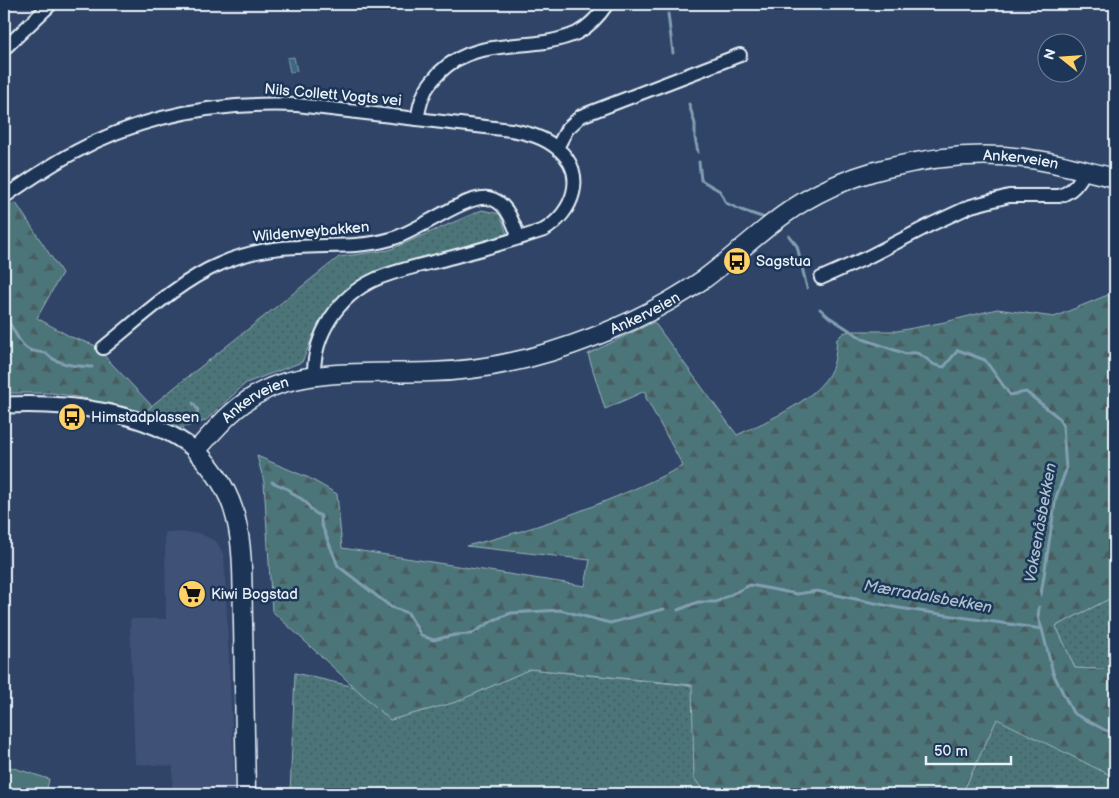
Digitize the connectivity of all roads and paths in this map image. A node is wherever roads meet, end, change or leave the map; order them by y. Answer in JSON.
{"nodes":[{"id":1,"x":51,"y":4,"type":"edge"},
{"id":2,"x":607,"y":4,"type":"edge"},
{"id":3,"x":4,"y":49,"type":"edge"},
{"id":4,"x":740,"y":55,"type":"dead end"},
{"id":5,"x":417,"y":120,"type":"junction"},
{"id":6,"x":557,"y":148,"type":"junction"},
{"id":7,"x":1085,"y":171,"type":"junction"},
{"id":8,"x":1115,"y":178,"type":"edge"},
{"id":9,"x":4,"y":197,"type":"edge"},
{"id":10,"x":519,"y":238,"type":"junction"},
{"id":11,"x":821,"y":278,"type":"dead end"},
{"id":12,"x":103,"y":348,"type":"dead end"},
{"id":13,"x":314,"y":376,"type":"junction"},
{"id":14,"x":4,"y":405,"type":"edge"},
{"id":15,"x":196,"y":451,"type":"junction"},
{"id":16,"x":246,"y":794,"type":"edge"}],
"edges":[{"from":1,"to":3,"type":"street"},
{"from":2,"to":5,"type":"street"},
{"from":4,"to":6,"type":"street"},
{"from":5,"to":6,"type":"street","name":"Nils Collett Vogts vei"},
{"from":5,"to":9,"type":"street","name":"Nils Collett Vogts vei"},
{"from":6,"to":10,"type":"street","name":"Nils Collett Vogts vei"},
{"from":7,"to":8,"type":"main road","name":"Ankerveien"},
{"from":7,"to":11,"type":"street","name":"Ankerveien"},
{"from":7,"to":13,"type":"main road","name":"Ankerveien"},
{"from":10,"to":12,"type":"street","name":"Wildenveybakken"},
{"from":10,"to":13,"type":"street","name":"Nils Collett Vogts vei"},
{"from":13,"to":15,"type":"main road","name":"Ankerveien"},
{"from":14,"to":15,"type":"street"},
{"from":15,"to":16,"type":"main road"}]}
